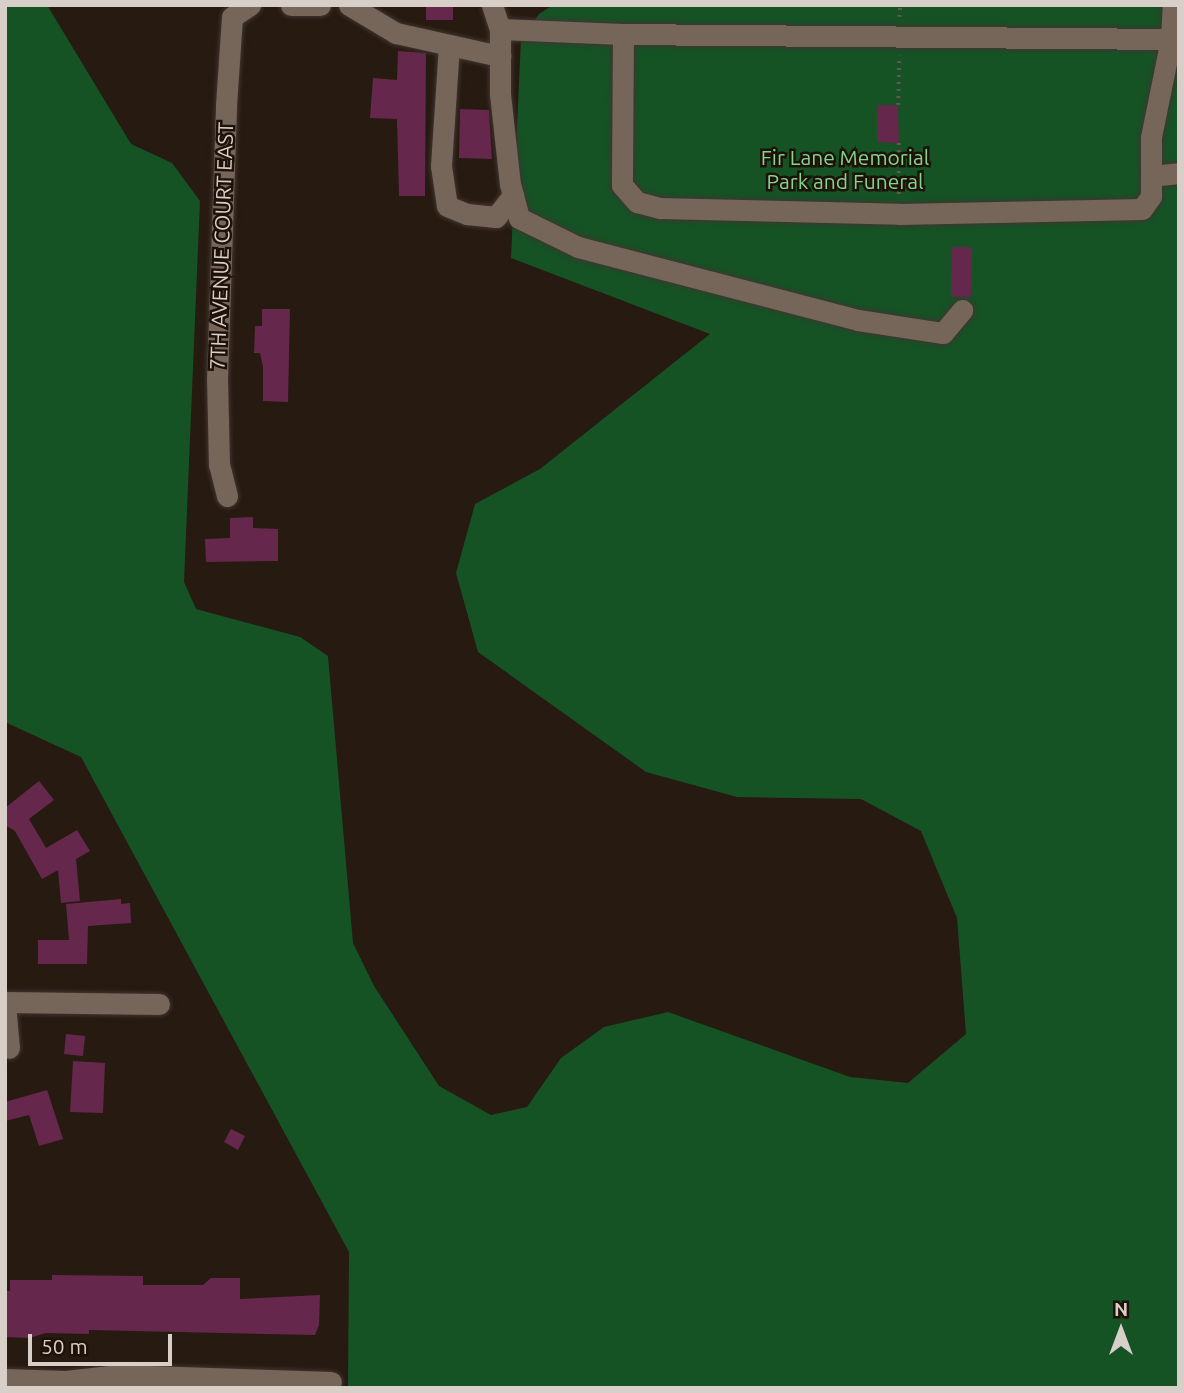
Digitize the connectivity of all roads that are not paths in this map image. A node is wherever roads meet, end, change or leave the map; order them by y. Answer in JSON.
{"nodes":[{"id":1,"x":250,"y":5,"type":"edge"},
{"id":2,"x":290,"y":5,"type":"edge"},
{"id":3,"x":320,"y":5,"type":"edge"},
{"id":4,"x":349,"y":5,"type":"edge"},
{"id":5,"x":492,"y":5,"type":"edge"},
{"id":6,"x":1174,"y":5,"type":"edge"},
{"id":7,"x":500,"y":29,"type":"junction"},
{"id":8,"x":623,"y":34,"type":"junction"},
{"id":9,"x":1171,"y":39,"type":"junction"},
{"id":10,"x":449,"y":45,"type":"junction"},
{"id":11,"x":500,"y":56,"type":"junction"},
{"id":12,"x":1179,"y":173,"type":"edge"},
{"id":13,"x":1150,"y":176,"type":"junction"},
{"id":14,"x":513,"y":195,"type":"junction"},
{"id":15,"x":962,"y":310,"type":"dead end"},
{"id":16,"x":228,"y":496,"type":"dead end"},
{"id":17,"x":5,"y":1003,"type":"edge"},
{"id":18,"x":159,"y":1004,"type":"dead end"},
{"id":19,"x":9,"y":1048,"type":"dead end"},
{"id":20,"x":5,"y":1380,"type":"edge"},
{"id":21,"x":331,"y":1382,"type":"dead end"},
{"id":22,"x":85,"y":1383,"type":"edge"}],
"edges":[{"from":1,"to":16,"type":"street","name":"7TH AVENUE COURT EAST"},
{"from":2,"to":3,"type":"street"},
{"from":4,"to":10,"type":"street"},
{"from":5,"to":7,"type":"street"},
{"from":6,"to":9,"type":"street"},
{"from":7,"to":8,"type":"street"},
{"from":7,"to":11,"type":"street"},
{"from":8,"to":9,"type":"street"},
{"from":8,"to":13,"type":"street"},
{"from":9,"to":13,"type":"street"},
{"from":10,"to":11,"type":"street"},
{"from":10,"to":14,"type":"street"},
{"from":11,"to":14,"type":"street"},
{"from":12,"to":13,"type":"street"},
{"from":14,"to":15,"type":"street"},
{"from":17,"to":18,"type":"street"},
{"from":17,"to":19,"type":"street"},
{"from":20,"to":22,"type":"street"},
{"from":21,"to":22,"type":"street"}]}
